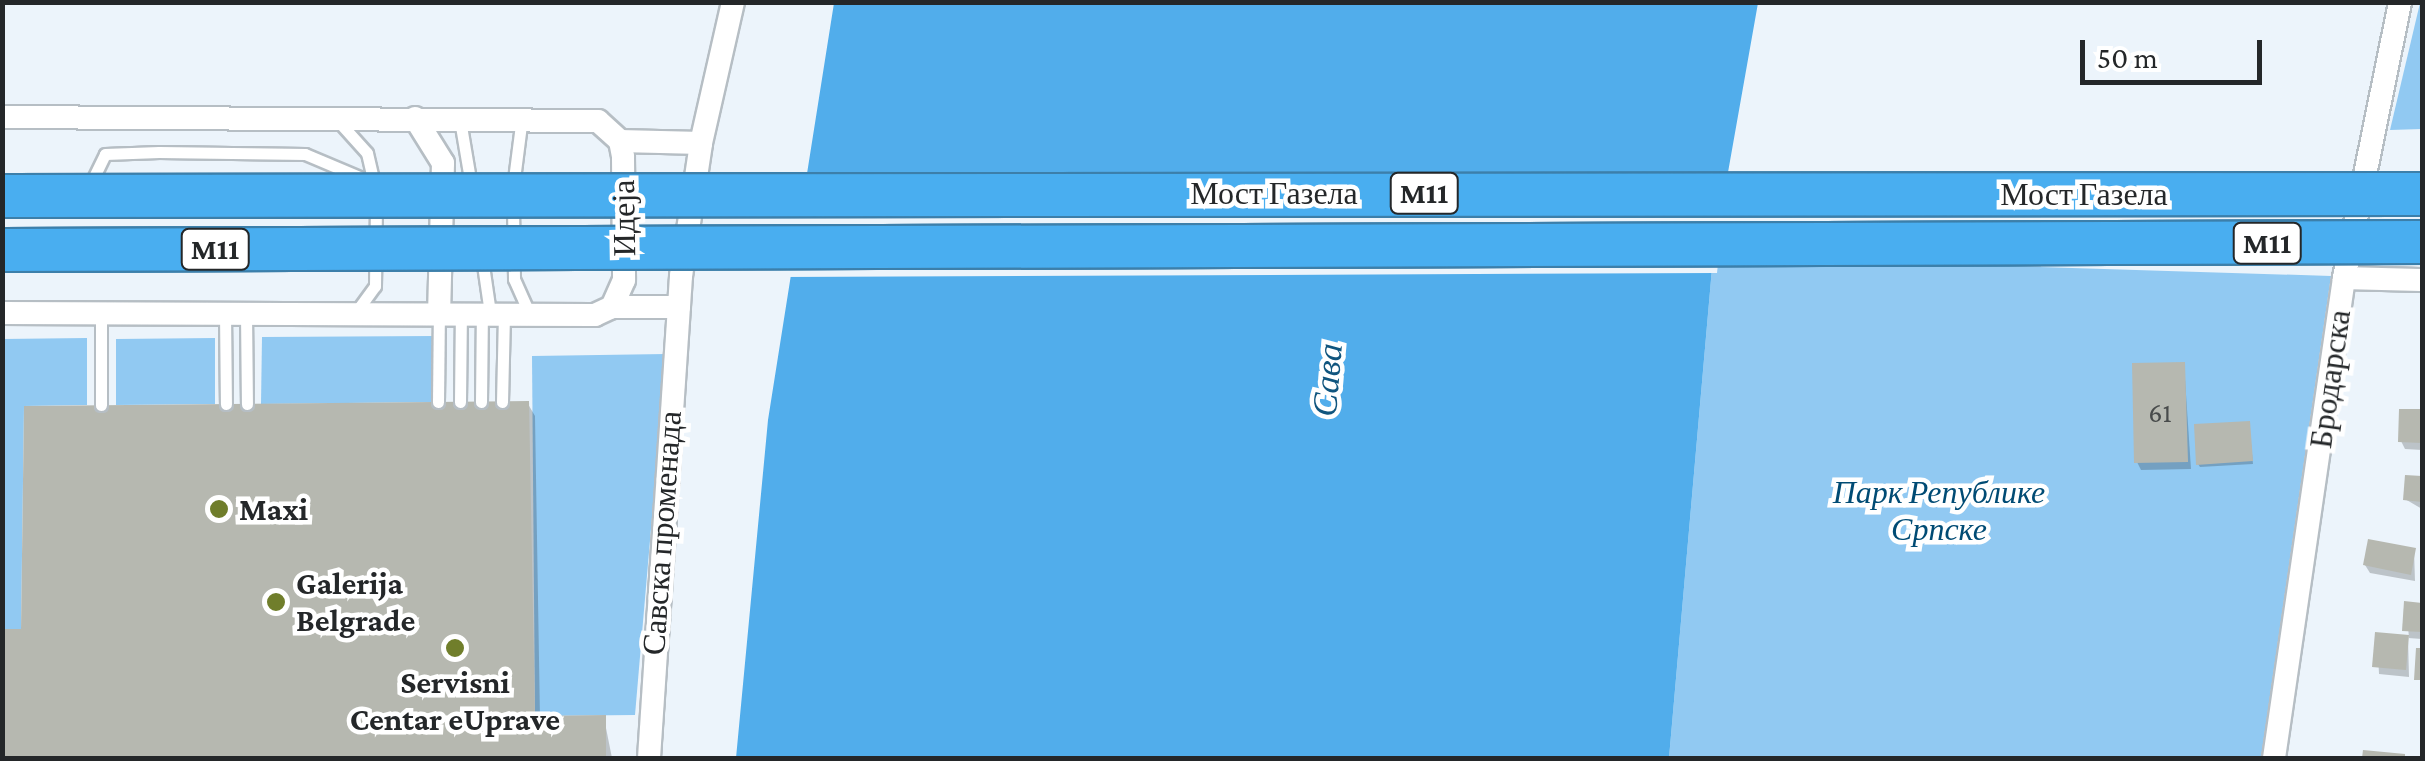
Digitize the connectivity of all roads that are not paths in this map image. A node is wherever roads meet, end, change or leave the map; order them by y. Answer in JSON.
{"nodes":[{"id":1,"x":733,"y":2,"type":"edge"},
{"id":2,"x":2400,"y":2,"type":"edge"},
{"id":3,"x":2,"y":117,"type":"edge"},
{"id":4,"x":333,"y":117,"type":"junction"},
{"id":5,"x":460,"y":117,"type":"junction"},
{"id":6,"x":522,"y":117,"type":"junction"},
{"id":7,"x":415,"y":118,"type":"junction"},
{"id":8,"x":620,"y":141,"type":"junction"},
{"id":9,"x":700,"y":143,"type":"junction"},
{"id":10,"x":375,"y":184,"type":"junction"},
{"id":11,"x":2422,"y":194,"type":"edge"},
{"id":12,"x":2,"y":196,"type":"edge"},
{"id":13,"x":78,"y":212,"type":"dead end"},
{"id":14,"x":476,"y":216,"type":"dead end"},
{"id":15,"x":71,"y":227,"type":"dead end"},
{"id":16,"x":479,"y":235,"type":"dead end"},
{"id":17,"x":2422,"y":242,"type":"edge"},
{"id":18,"x":2,"y":250,"type":"edge"},
{"id":19,"x":376,"y":258,"type":"junction"},
{"id":20,"x":2,"y":260,"type":"edge"},
{"id":21,"x":71,"y":261,"type":"junction"},
{"id":22,"x":2344,"y":278,"type":"junction"},
{"id":23,"x":2422,"y":280,"type":"edge"},
{"id":24,"x":612,"y":307,"type":"junction"},
{"id":25,"x":679,"y":307,"type":"junction"},
{"id":26,"x":101,"y":312,"type":"junction"},
{"id":27,"x":356,"y":312,"type":"junction"},
{"id":28,"x":2,"y":313,"type":"edge"},
{"id":29,"x":236,"y":313,"type":"junction"},
{"id":30,"x":475,"y":313,"type":"junction"},
{"id":31,"x":529,"y":314,"type":"junction"},
{"id":32,"x":438,"y":402,"type":"dead end"},
{"id":33,"x":460,"y":402,"type":"dead end"},
{"id":34,"x":480,"y":402,"type":"dead end"},
{"id":35,"x":502,"y":402,"type":"dead end"},
{"id":36,"x":226,"y":404,"type":"dead end"},
{"id":37,"x":246,"y":404,"type":"dead end"},
{"id":38,"x":101,"y":405,"type":"dead end"},
{"id":39,"x":648,"y":758,"type":"edge"},
{"id":40,"x":2274,"y":758,"type":"edge"}],
"edges":[{"from":1,"to":9,"type":"street","name":"Савска променада"},
{"from":2,"to":22,"type":"street","name":"Бродарска"},
{"from":3,"to":4,"type":"street","name":"Идеја"},
{"from":4,"to":7,"type":"street","name":"Идеја"},
{"from":4,"to":10,"type":"lane"},
{"from":5,"to":6,"type":"street","name":"Идеја"},
{"from":5,"to":7,"type":"street","name":"Идеја"},
{"from":5,"to":14,"type":"lane"},
{"from":6,"to":8,"type":"street","name":"Идеја"},
{"from":6,"to":31,"type":"lane"},
{"from":7,"to":30,"type":"street"},
{"from":8,"to":9,"type":"street"},
{"from":8,"to":24,"type":"street","name":"Идеја"},
{"from":9,"to":25,"type":"street","name":"Савска променада"},
{"from":10,"to":13,"type":"lane"},
{"from":10,"to":19,"type":"lane"},
{"from":11,"to":12,"type":"highway","name":"Мост Газела","number":"M11","bridge":true},
{"from":15,"to":21,"type":"lane"},
{"from":16,"to":30,"type":"lane"},
{"from":17,"to":18,"type":"highway","name":"Мост Газела","number":"M11","bridge":true},
{"from":19,"to":21,"type":"lane"},
{"from":19,"to":27,"type":"lane"},
{"from":20,"to":21,"type":"lane"},
{"from":22,"to":23,"type":"street"},
{"from":22,"to":40,"type":"street","name":"Бродарска"},
{"from":24,"to":25,"type":"street"},
{"from":24,"to":31,"type":"street"},
{"from":25,"to":39,"type":"street","name":"Савска променада"},
{"from":26,"to":28,"type":"street"},
{"from":26,"to":29,"type":"street"},
{"from":26,"to":38,"type":"lane"},
{"from":27,"to":29,"type":"street"},
{"from":27,"to":30,"type":"street"},
{"from":29,"to":36,"type":"lane"},
{"from":29,"to":37,"type":"lane"},
{"from":30,"to":31,"type":"street"},
{"from":30,"to":32,"type":"lane"},
{"from":30,"to":33,"type":"lane"},
{"from":30,"to":34,"type":"lane"},
{"from":30,"to":35,"type":"lane"}]}
